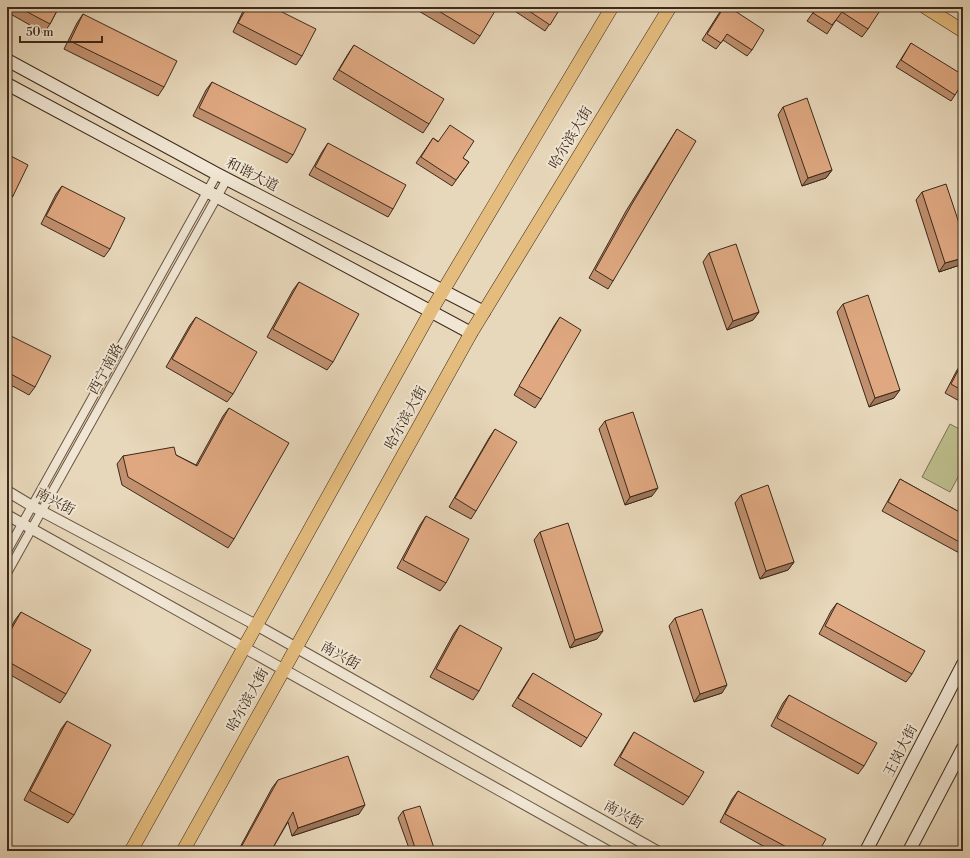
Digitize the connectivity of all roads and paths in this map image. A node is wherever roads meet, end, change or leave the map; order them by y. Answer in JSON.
{"nodes":[{"id":1,"x":612,"y":7,"type":"edge"},
{"id":2,"x":670,"y":7,"type":"edge"},
{"id":3,"x":925,"y":7,"type":"edge"},
{"id":4,"x":963,"y":31,"type":"edge"},
{"id":5,"x":7,"y":60,"type":"edge"},
{"id":6,"x":7,"y":84,"type":"edge"},
{"id":7,"x":222,"y":176,"type":"junction"},
{"id":8,"x":212,"y":194,"type":"junction"},
{"id":9,"x":444,"y":291,"type":"junction"},
{"id":10,"x":431,"y":311,"type":"junction"},
{"id":11,"x":484,"y":312,"type":"junction"},
{"id":12,"x":471,"y":333,"type":"junction"},
{"id":13,"x":7,"y":491,"type":"edge"},
{"id":14,"x":32,"y":506,"type":"junction"},
{"id":15,"x":41,"y":511,"type":"junction"},
{"id":16,"x":7,"y":515,"type":"edge"},
{"id":17,"x":26,"y":527,"type":"junction"},
{"id":18,"x":7,"y":551,"type":"edge"},
{"id":19,"x":7,"y":573,"type":"edge"},
{"id":20,"x":256,"y":625,"type":"junction"},
{"id":21,"x":246,"y":647,"type":"junction"},
{"id":22,"x":296,"y":648,"type":"junction"},
{"id":23,"x":963,"y":664,"type":"edge"},
{"id":24,"x":284,"y":669,"type":"junction"},
{"id":25,"x":963,"y":748,"type":"edge"},
{"id":26,"x":131,"y":851,"type":"edge"},
{"id":27,"x":183,"y":851,"type":"edge"},
{"id":28,"x":608,"y":851,"type":"edge"},
{"id":29,"x":657,"y":851,"type":"edge"},
{"id":30,"x":866,"y":851,"type":"edge"},
{"id":31,"x":909,"y":851,"type":"edge"}],
"edges":[{"from":1,"to":9,"type":"main road","name":"哈尔滨大街"},
{"from":2,"to":11,"type":"main road","name":"哈尔滨大街"},
{"from":3,"to":4,"type":"main road"},
{"from":5,"to":7,"type":"main road","name":"和谐大道"},
{"from":6,"to":8,"type":"main road"},
{"from":7,"to":8,"type":"street","name":"西宁南路"},
{"from":7,"to":8,"type":"street","name":"西宁南路"},
{"from":7,"to":9,"type":"main road","name":"和谐大道"},
{"from":8,"to":10,"type":"main road"},
{"from":8,"to":14,"type":"street","name":"西宁南路"},
{"from":8,"to":15,"type":"street","name":"西宁南路"},
{"from":9,"to":10,"type":"main road","name":"哈尔滨大街"},
{"from":9,"to":11,"type":"main road","name":"和谐大道"},
{"from":10,"to":12,"type":"main road"},
{"from":10,"to":20,"type":"main road","name":"哈尔滨大街"},
{"from":11,"to":12,"type":"main road","name":"哈尔滨大街"},
{"from":12,"to":22,"type":"main road","name":"哈尔滨大街"},
{"from":13,"to":14,"type":"street","name":"南兴街"},
{"from":14,"to":15,"type":"street","name":"南兴街"},
{"from":14,"to":17,"type":"street","name":"西宁南路"},
{"from":15,"to":17,"type":"street","name":"西宁南路"},
{"from":15,"to":20,"type":"street","name":"南兴街"},
{"from":16,"to":17,"type":"street"},
{"from":17,"to":18,"type":"street","name":"西宁南路"},
{"from":17,"to":19,"type":"street","name":"西宁南路"},
{"from":17,"to":21,"type":"street"},
{"from":20,"to":21,"type":"main road","name":"哈尔滨大街"},
{"from":20,"to":22,"type":"street","name":"南兴街"},
{"from":21,"to":24,"type":"street"},
{"from":21,"to":26,"type":"main road","name":"哈尔滨大街"},
{"from":22,"to":24,"type":"main road","name":"哈尔滨大街"},
{"from":22,"to":29,"type":"street","name":"南兴街"},
{"from":23,"to":30,"type":"main road","name":"王岗大街"},
{"from":24,"to":27,"type":"main road","name":"哈尔滨大街"},
{"from":24,"to":28,"type":"street"},
{"from":25,"to":31,"type":"main road"}]}
